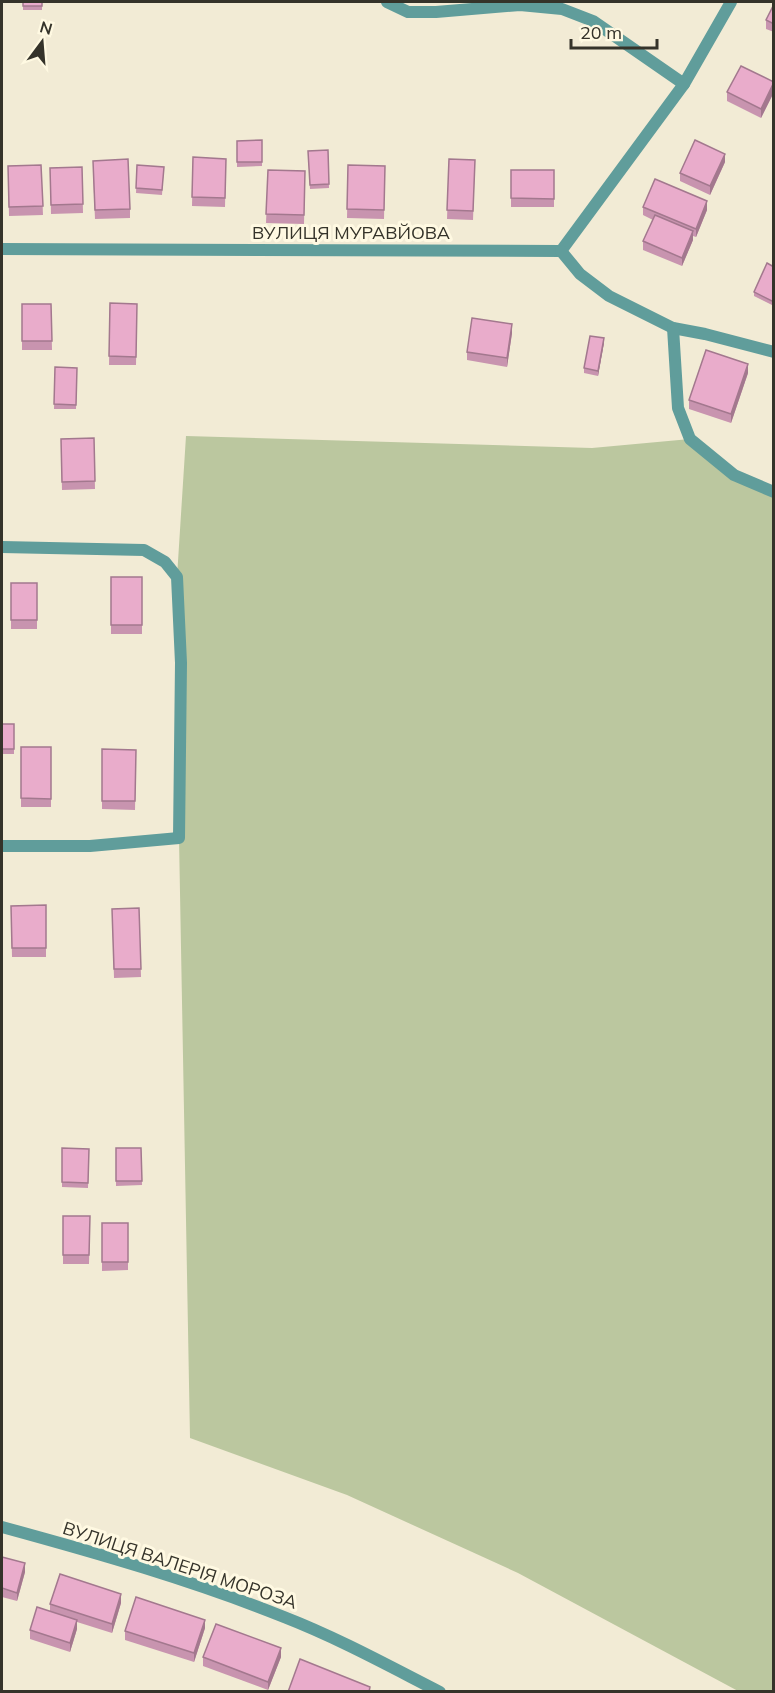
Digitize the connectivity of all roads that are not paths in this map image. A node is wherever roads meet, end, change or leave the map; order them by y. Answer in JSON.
{"nodes":[{"id":1,"x":387,"y":2,"type":"edge"},
{"id":2,"x":731,"y":2,"type":"edge"},
{"id":3,"x":684,"y":84,"type":"junction"},
{"id":4,"x":2,"y":249,"type":"edge"},
{"id":5,"x":561,"y":251,"type":"junction"},
{"id":6,"x":674,"y":328,"type":"junction"},
{"id":7,"x":774,"y":352,"type":"edge"},
{"id":8,"x":774,"y":492,"type":"edge"},
{"id":9,"x":2,"y":547,"type":"edge"},
{"id":10,"x":2,"y":846,"type":"edge"},
{"id":11,"x":2,"y":1527,"type":"edge"},
{"id":12,"x":440,"y":1692,"type":"edge"}],
"edges":[{"from":1,"to":3,"type":"street"},
{"from":2,"to":3,"type":"street"},
{"from":3,"to":5,"type":"street"},
{"from":4,"to":5,"type":"street","name":"ВУЛИЦЯ МУРАВЙОВА"},
{"from":5,"to":6,"type":"street"},
{"from":6,"to":7,"type":"street"},
{"from":6,"to":8,"type":"street"},
{"from":9,"to":10,"type":"street"},
{"from":11,"to":12,"type":"street","name":"ВУЛИЦЯ ВАЛЕРІЯ МОРОЗА"}]}
